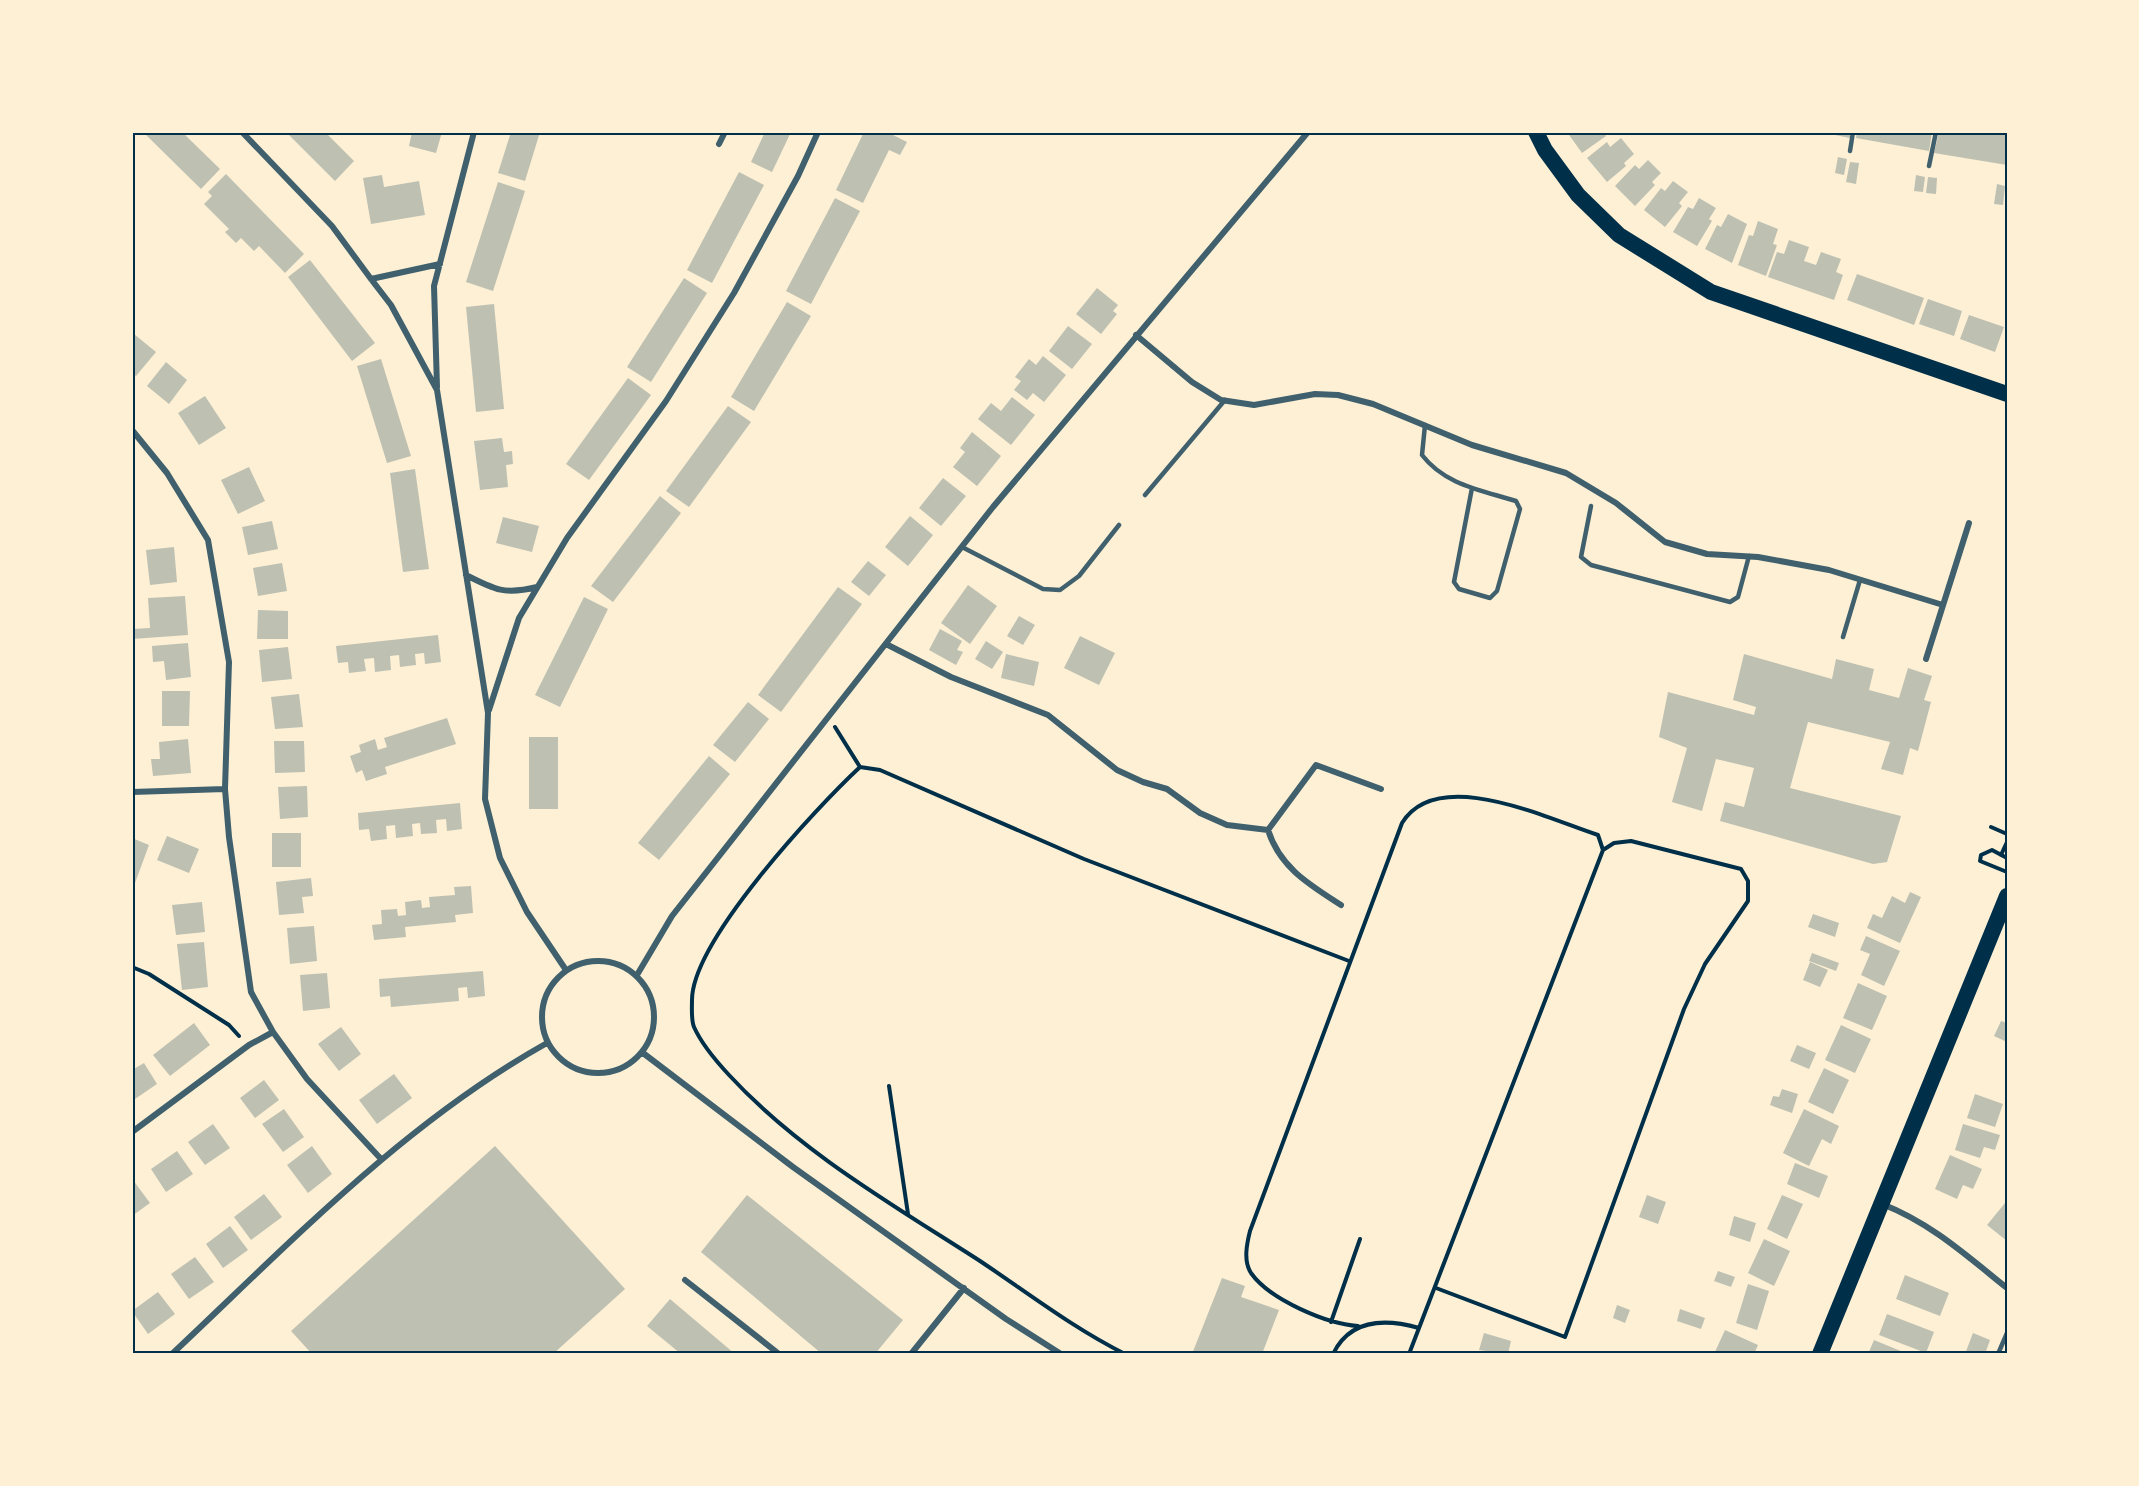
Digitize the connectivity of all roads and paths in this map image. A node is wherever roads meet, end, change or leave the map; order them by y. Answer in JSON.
{"nodes":[{"id":1,"x":242,"y":132,"type":"edge"},
{"id":2,"x":474,"y":132,"type":"edge"},
{"id":3,"x":725,"y":132,"type":"edge"},
{"id":4,"x":818,"y":132,"type":"edge"},
{"id":5,"x":1308,"y":132,"type":"edge"},
{"id":6,"x":1536,"y":132,"type":"edge"},
{"id":7,"x":1853,"y":132,"type":"edge"},
{"id":8,"x":1936,"y":132,"type":"edge"},
{"id":9,"x":719,"y":144,"type":"dead end"},
{"id":10,"x":1850,"y":151,"type":"dead end"},
{"id":11,"x":1929,"y":166,"type":"dead end"},
{"id":12,"x":440,"y":264,"type":"junction"},
{"id":13,"x":371,"y":279,"type":"junction"},
{"id":14,"x":1136,"y":335,"type":"junction"},
{"id":15,"x":437,"y":390,"type":"junction"},
{"id":16,"x":2007,"y":394,"type":"edge"},
{"id":17,"x":1225,"y":400,"type":"junction"},
{"id":18,"x":1425,"y":425,"type":"junction"},
{"id":19,"x":132,"y":430,"type":"edge"},
{"id":20,"x":1472,"y":488,"type":"junction"},
{"id":21,"x":1145,"y":495,"type":"dead end"},
{"id":22,"x":1591,"y":506,"type":"dead end"},
{"id":23,"x":1968,"y":523,"type":"dead end"},
{"id":24,"x":1119,"y":525,"type":"dead end"},
{"id":25,"x":962,"y":547,"type":"junction"},
{"id":26,"x":1749,"y":556,"type":"junction"},
{"id":27,"x":466,"y":575,"type":"junction"},
{"id":28,"x":1860,"y":580,"type":"junction"},
{"id":29,"x":537,"y":588,"type":"junction"},
{"id":30,"x":1943,"y":605,"type":"junction"},
{"id":31,"x":1843,"y":637,"type":"dead end"},
{"id":32,"x":886,"y":644,"type":"junction"},
{"id":33,"x":1926,"y":659,"type":"dead end"},
{"id":34,"x":488,"y":713,"type":"junction"},
{"id":35,"x":828,"y":717,"type":"junction"},
{"id":36,"x":860,"y":767,"type":"junction"},
{"id":37,"x":225,"y":789,"type":"junction"},
{"id":38,"x":1381,"y":789,"type":"dead end"},
{"id":39,"x":132,"y":792,"type":"edge"},
{"id":40,"x":1991,"y":827,"type":"dead end"},
{"id":41,"x":1268,"y":830,"type":"junction"},
{"id":42,"x":2007,"y":834,"type":"edge"},
{"id":43,"x":2007,"y":842,"type":"edge"},
{"id":44,"x":1603,"y":850,"type":"junction"},
{"id":45,"x":2001,"y":855,"type":"junction"},
{"id":46,"x":2007,"y":858,"type":"edge"},
{"id":47,"x":2007,"y":872,"type":"edge"},
{"id":48,"x":2007,"y":896,"type":"edge"},
{"id":49,"x":1341,"y":905,"type":"dead end"},
{"id":50,"x":1349,"y":961,"type":"junction"},
{"id":51,"x":132,"y":967,"type":"edge"},
{"id":52,"x":566,"y":970,"type":"junction"},
{"id":53,"x":637,"y":975,"type":"junction"},
{"id":54,"x":273,"y":1032,"type":"junction"},
{"id":55,"x":547,"y":1043,"type":"junction"},
{"id":56,"x":249,"y":1045,"type":"junction"},
{"id":57,"x":643,"y":1053,"type":"junction"},
{"id":58,"x":889,"y":1086,"type":"dead end"},
{"id":59,"x":132,"y":1132,"type":"edge"},
{"id":60,"x":381,"y":1159,"type":"junction"},
{"id":61,"x":1881,"y":1204,"type":"junction"},
{"id":62,"x":908,"y":1214,"type":"junction"},
{"id":63,"x":1360,"y":1239,"type":"dead end"},
{"id":64,"x":685,"y":1280,"type":"dead end"},
{"id":65,"x":964,"y":1288,"type":"junction"},
{"id":66,"x":1436,"y":1288,"type":"junction"},
{"id":67,"x":2007,"y":1288,"type":"edge"},
{"id":68,"x":1331,"y":1322,"type":"junction"},
{"id":69,"x":1359,"y":1326,"type":"junction"},
{"id":70,"x":1419,"y":1328,"type":"junction"},
{"id":71,"x":2007,"y":1333,"type":"edge"},
{"id":72,"x":172,"y":1354,"type":"edge"},
{"id":73,"x":779,"y":1354,"type":"edge"},
{"id":74,"x":911,"y":1354,"type":"edge"},
{"id":75,"x":1061,"y":1354,"type":"edge"},
{"id":76,"x":1125,"y":1354,"type":"edge"},
{"id":77,"x":1333,"y":1354,"type":"edge"},
{"id":78,"x":1409,"y":1354,"type":"edge"},
{"id":79,"x":1820,"y":1354,"type":"edge"},
{"id":80,"x":1998,"y":1354,"type":"edge"}],
"edges":[{"from":1,"to":13,"type":"street"},
{"from":2,"to":12,"type":"street"},
{"from":3,"to":9,"type":"street"},
{"from":4,"to":29,"type":"street"},
{"from":5,"to":14,"type":"street"},
{"from":6,"to":16,"type":"highway"},
{"from":7,"to":10,"type":"lane"},
{"from":8,"to":11,"type":"lane"},
{"from":12,"to":13,"type":"street"},
{"from":12,"to":15,"type":"street"},
{"from":13,"to":15,"type":"street"},
{"from":14,"to":17,"type":"street"},
{"from":14,"to":25,"type":"street"},
{"from":15,"to":27,"type":"street"},
{"from":17,"to":18,"type":"street"},
{"from":17,"to":21,"type":"lane"},
{"from":18,"to":20,"type":"lane"},
{"from":18,"to":26,"type":"street"},
{"from":19,"to":37,"type":"street"},
{"from":20,"to":20,"type":"lane"},
{"from":22,"to":26,"type":"lane"},
{"from":23,"to":30,"type":"street"},
{"from":24,"to":25,"type":"lane"},
{"from":25,"to":32,"type":"street"},
{"from":26,"to":28,"type":"street"},
{"from":27,"to":29,"type":"street"},
{"from":27,"to":34,"type":"street"},
{"from":28,"to":30,"type":"street"},
{"from":28,"to":31,"type":"lane"},
{"from":29,"to":34,"type":"street"},
{"from":30,"to":33,"type":"street"},
{"from":32,"to":35,"type":"street"},
{"from":32,"to":41,"type":"street"},
{"from":34,"to":52,"type":"street"},
{"from":35,"to":36,"type":"path"},
{"from":35,"to":53,"type":"street"},
{"from":36,"to":50,"type":"path"},
{"from":36,"to":62,"type":"path"},
{"from":37,"to":39,"type":"street"},
{"from":37,"to":54,"type":"street"},
{"from":38,"to":41,"type":"street"},
{"from":40,"to":42,"type":"path"},
{"from":41,"to":49,"type":"street"},
{"from":43,"to":45,"type":"path"},
{"from":44,"to":50,"type":"path"},
{"from":44,"to":66,"type":"path"},
{"from":44,"to":66,"type":"path"},
{"from":45,"to":46,"type":"path"},
{"from":45,"to":47,"type":"path"},
{"from":48,"to":61,"type":"highway"},
{"from":50,"to":68,"type":"path"},
{"from":51,"to":56,"type":"path"},
{"from":52,"to":53,"type":"street"},
{"from":52,"to":55,"type":"street"},
{"from":53,"to":57,"type":"street"},
{"from":54,"to":56,"type":"street"},
{"from":54,"to":60,"type":"street"},
{"from":55,"to":57,"type":"street"},
{"from":55,"to":60,"type":"street"},
{"from":56,"to":59,"type":"street"},
{"from":57,"to":65,"type":"street"},
{"from":58,"to":62,"type":"path"},
{"from":60,"to":72,"type":"street"},
{"from":61,"to":67,"type":"street"},
{"from":61,"to":79,"type":"highway"},
{"from":62,"to":76,"type":"path"},
{"from":63,"to":68,"type":"path"},
{"from":64,"to":73,"type":"street"},
{"from":65,"to":74,"type":"street"},
{"from":65,"to":75,"type":"street"},
{"from":66,"to":70,"type":"path"},
{"from":68,"to":69,"type":"path"},
{"from":69,"to":70,"type":"path"},
{"from":69,"to":77,"type":"path"},
{"from":70,"to":78,"type":"path"},
{"from":71,"to":80,"type":"lane"}]}
